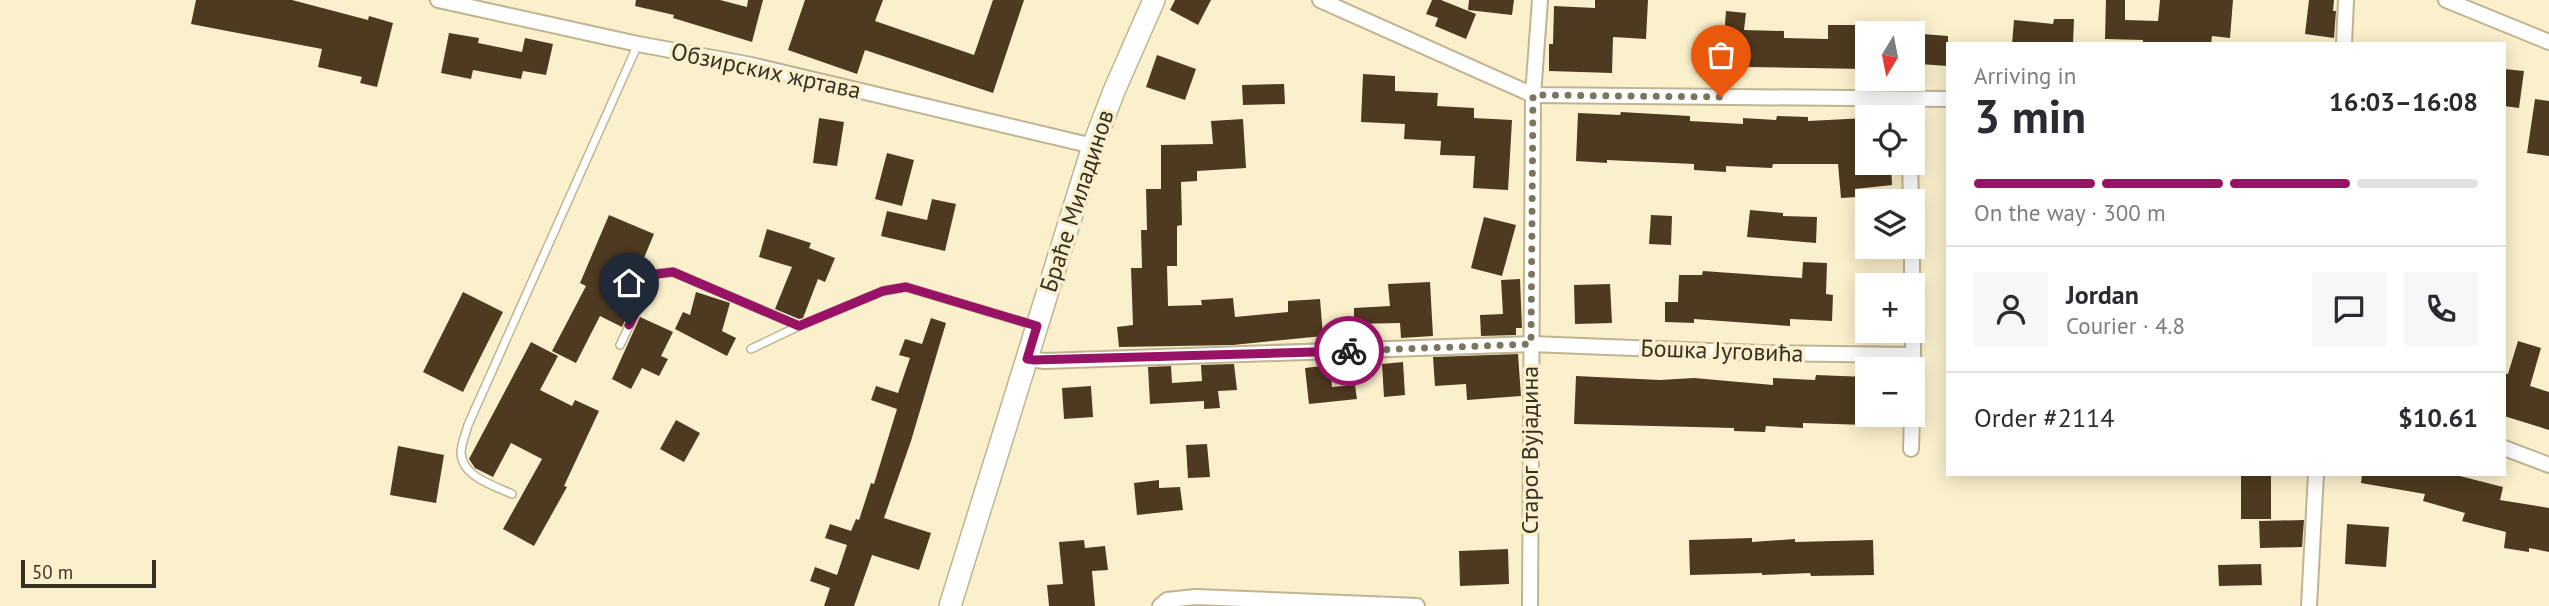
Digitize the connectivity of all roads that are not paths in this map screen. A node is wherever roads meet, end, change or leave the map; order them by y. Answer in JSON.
{"nodes":[{"id":1,"x":438,"y":0,"type":"edge"},
{"id":2,"x":1154,"y":0,"type":"edge"},
{"id":3,"x":1320,"y":0,"type":"edge"},
{"id":4,"x":1540,"y":0,"type":"edge"},
{"id":5,"x":2346,"y":0,"type":"edge"},
{"id":6,"x":2446,"y":0,"type":"edge"},
{"id":7,"x":2344,"y":42,"type":"edge"},
{"id":8,"x":2549,"y":42,"type":"edge"},
{"id":9,"x":638,"y":44,"type":"junction"},
{"id":10,"x":1533,"y":95,"type":"junction"},
{"id":11,"x":1909,"y":99,"type":"junction"},
{"id":12,"x":1946,"y":99,"type":"edge"},
{"id":13,"x":1909,"y":105,"type":"edge"},
{"id":14,"x":1093,"y":146,"type":"junction"},
{"id":15,"x":799,"y":326,"type":"junction"},
{"id":16,"x":1037,"y":326,"type":"junction"},
{"id":17,"x":1531,"y":344,"type":"junction"},
{"id":18,"x":620,"y":345,"type":"dead end"},
{"id":19,"x":751,"y":349,"type":"dead end"},
{"id":20,"x":1027,"y":359,"type":"junction"},
{"id":21,"x":1855,"y":359,"type":"edge"},
{"id":22,"x":1912,"y":427,"type":"edge"},
{"id":23,"x":1911,"y":449,"type":"dead end"},
{"id":24,"x":2506,"y":449,"type":"edge"},
{"id":25,"x":2549,"y":465,"type":"edge"},
{"id":26,"x":2316,"y":476,"type":"edge"},
{"id":27,"x":512,"y":494,"type":"dead end"},
{"id":28,"x":1164,"y":603,"type":"edge"},
{"id":29,"x":950,"y":606,"type":"edge"},
{"id":30,"x":1397,"y":606,"type":"edge"},
{"id":31,"x":1417,"y":606,"type":"edge"},
{"id":32,"x":1530,"y":606,"type":"edge"},
{"id":33,"x":2309,"y":606,"type":"edge"}],
"edges":[{"from":1,"to":9,"type":"street","name":"Обзирских жртава"},
{"from":2,"to":14,"type":"main road","name":"Браће Миладинов"},
{"from":3,"to":10,"type":"street"},
{"from":4,"to":10,"type":"street","name":"Старог Вујадина"},
{"from":5,"to":7,"type":"street"},
{"from":6,"to":8,"type":"street"},
{"from":9,"to":14,"type":"street","name":"Обзирских жртава"},
{"from":9,"to":27,"type":"lane"},
{"from":10,"to":11,"type":"street"},
{"from":10,"to":17,"type":"street","name":"Старог Вујадина"},
{"from":11,"to":12,"type":"street"},
{"from":11,"to":13,"type":"street"},
{"from":14,"to":16,"type":"main road","name":"Браће Миладинов"},
{"from":15,"to":16,"type":"lane"},
{"from":15,"to":18,"type":"lane"},
{"from":15,"to":19,"type":"lane"},
{"from":16,"to":20,"type":"main road","name":"Браће Миладинов"},
{"from":17,"to":20,"type":"street","name":"Бошка Југовића"},
{"from":17,"to":21,"type":"street","name":"Бошка Југовића"},
{"from":17,"to":32,"type":"street","name":"Старог Вујадина"},
{"from":20,"to":29,"type":"main road","name":"Браће Миладинов"},
{"from":22,"to":23,"type":"street"},
{"from":24,"to":25,"type":"street"},
{"from":26,"to":33,"type":"street"},
{"from":28,"to":30,"type":"street"},
{"from":30,"to":31,"type":"street"}]}
